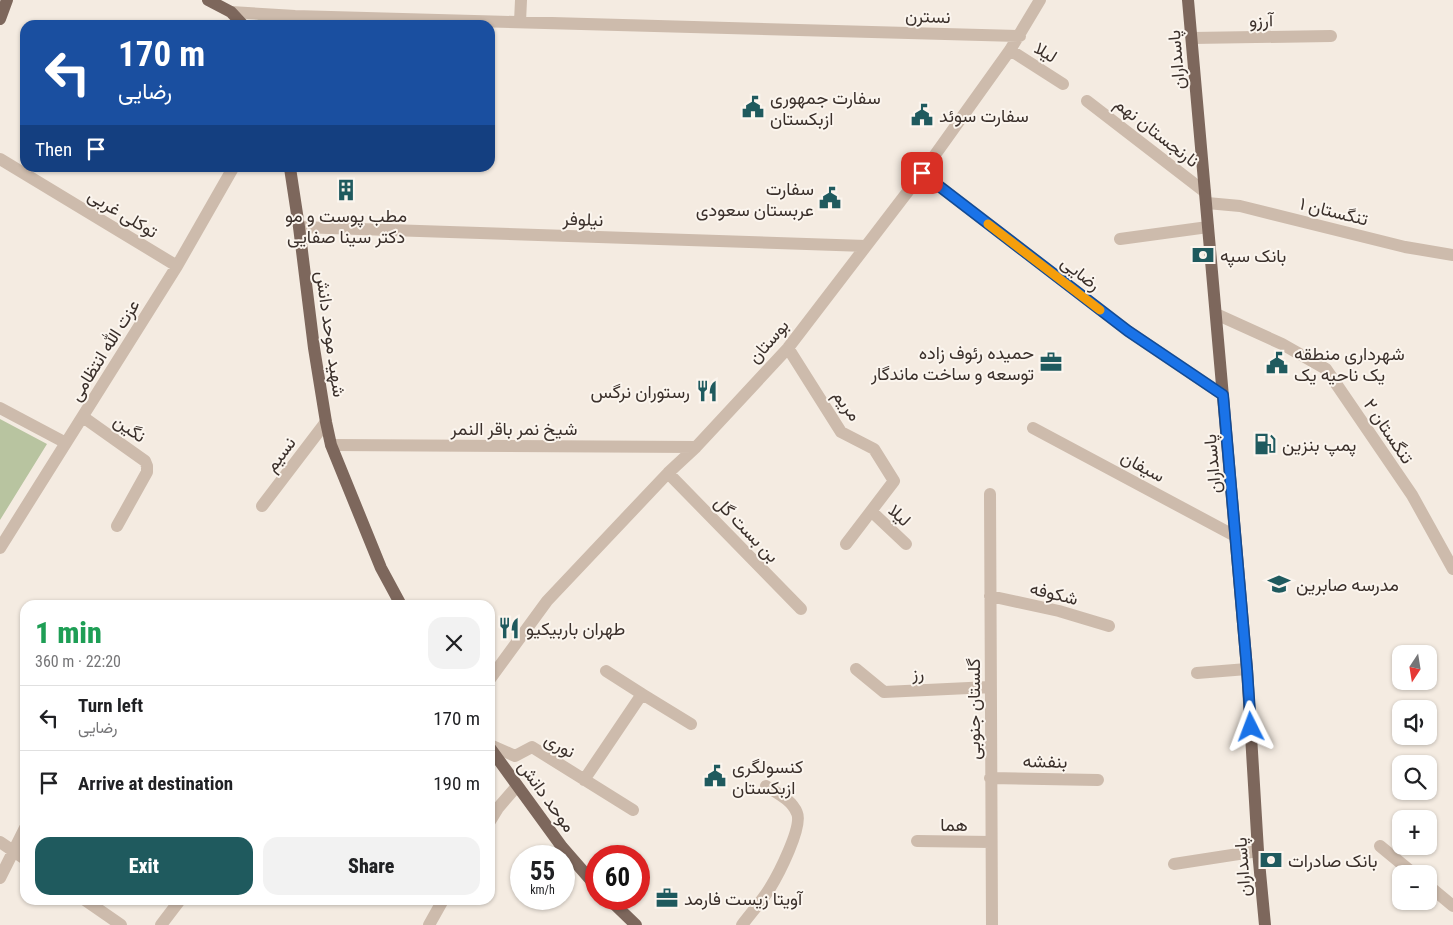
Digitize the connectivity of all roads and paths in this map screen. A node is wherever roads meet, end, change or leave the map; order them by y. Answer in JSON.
{"nodes":[{"id":1,"x":6,"y":0,"type":"edge"},
{"id":2,"x":208,"y":0,"type":"edge"},
{"id":3,"x":521,"y":0,"type":"edge"},
{"id":4,"x":1040,"y":0,"type":"edge"},
{"id":5,"x":1188,"y":0,"type":"edge"},
{"id":6,"x":0,"y":8,"type":"edge"},
{"id":7,"x":231,"y":12,"type":"junction"},
{"id":8,"x":0,"y":19,"type":"edge"},
{"id":9,"x":238,"y":20,"type":"edge"},
{"id":10,"x":284,"y":20,"type":"edge"},
{"id":11,"x":495,"y":22,"type":"edge"},
{"id":12,"x":520,"y":22,"type":"junction"},
{"id":13,"x":1020,"y":36,"type":"junction"},
{"id":14,"x":1332,"y":36,"type":"dead end"},
{"id":15,"x":1192,"y":38,"type":"junction"},
{"id":16,"x":1010,"y":50,"type":"junction"},
{"id":17,"x":1063,"y":84,"type":"dead end"},
{"id":18,"x":1087,"y":101,"type":"dead end"},
{"id":19,"x":0,"y":159,"type":"edge"},
{"id":20,"x":20,"y":171,"type":"edge"},
{"id":21,"x":22,"y":172,"type":"edge"},
{"id":22,"x":231,"y":172,"type":"edge"},
{"id":23,"x":291,"y":172,"type":"edge"},
{"id":24,"x":922,"y":173,"type":"junction"},
{"id":25,"x":1206,"y":197,"type":"junction"},
{"id":26,"x":299,"y":226,"type":"junction"},
{"id":27,"x":1208,"y":227,"type":"junction"},
{"id":28,"x":1120,"y":239,"type":"dead end"},
{"id":29,"x":866,"y":246,"type":"junction"},
{"id":30,"x":1453,"y":255,"type":"edge"},
{"id":31,"x":177,"y":266,"type":"junction"},
{"id":32,"x":1216,"y":314,"type":"junction"},
{"id":33,"x":788,"y":348,"type":"junction"},
{"id":34,"x":1223,"y":395,"type":"junction"},
{"id":35,"x":0,"y":408,"type":"edge"},
{"id":36,"x":83,"y":417,"type":"junction"},
{"id":37,"x":326,"y":422,"type":"junction"},
{"id":38,"x":1033,"y":428,"type":"dead end"},
{"id":39,"x":66,"y":443,"type":"junction"},
{"id":40,"x":331,"y":445,"type":"junction"},
{"id":41,"x":696,"y":446,"type":"junction"},
{"id":42,"x":668,"y":473,"type":"junction"},
{"id":43,"x":990,"y":494,"type":"dead end"},
{"id":44,"x":262,"y":506,"type":"dead end"},
{"id":45,"x":871,"y":511,"type":"junction"},
{"id":46,"x":117,"y":526,"type":"dead end"},
{"id":47,"x":1236,"y":536,"type":"junction"},
{"id":48,"x":846,"y":544,"type":"dead end"},
{"id":49,"x":906,"y":544,"type":"dead end"},
{"id":50,"x":0,"y":548,"type":"edge"},
{"id":51,"x":1453,"y":569,"type":"edge"},
{"id":52,"x":990,"y":596,"type":"junction"},
{"id":53,"x":397,"y":600,"type":"edge"},
{"id":54,"x":801,"y":609,"type":"dead end"},
{"id":55,"x":1109,"y":626,"type":"dead end"},
{"id":56,"x":856,"y":669,"type":"dead end"},
{"id":57,"x":1247,"y":669,"type":"junction"},
{"id":58,"x":606,"y":671,"type":"dead end"},
{"id":59,"x":495,"y":672,"type":"edge"},
{"id":60,"x":1196,"y":673,"type":"dead end"},
{"id":61,"x":990,"y":687,"type":"junction"},
{"id":62,"x":642,"y":694,"type":"junction"},
{"id":63,"x":690,"y":724,"type":"dead end"},
{"id":64,"x":495,"y":748,"type":"edge"},
{"id":65,"x":495,"y":753,"type":"edge"},
{"id":66,"x":990,"y":778,"type":"junction"},
{"id":67,"x":584,"y":780,"type":"junction"},
{"id":68,"x":1098,"y":780,"type":"dead end"},
{"id":69,"x":517,"y":786,"type":"junction"},
{"id":70,"x":766,"y":786,"type":"dead end"},
{"id":71,"x":634,"y":810,"type":"dead end"},
{"id":72,"x":495,"y":813,"type":"edge"},
{"id":73,"x":20,"y":839,"type":"edge"},
{"id":74,"x":916,"y":841,"type":"dead end"},
{"id":75,"x":0,"y":842,"type":"edge"},
{"id":76,"x":991,"y":842,"type":"junction"},
{"id":77,"x":1380,"y":846,"type":"dead end"},
{"id":78,"x":1258,"y":851,"type":"junction"},
{"id":79,"x":14,"y":852,"type":"junction"},
{"id":80,"x":20,"y":856,"type":"edge"},
{"id":81,"x":1174,"y":864,"type":"dead end"},
{"id":82,"x":1403,"y":865,"type":"edge"},
{"id":83,"x":585,"y":873,"type":"edge"},
{"id":84,"x":0,"y":878,"type":"edge"},
{"id":85,"x":1437,"y":893,"type":"edge"},
{"id":86,"x":92,"y":905,"type":"edge"},
{"id":87,"x":176,"y":905,"type":"edge"},
{"id":88,"x":437,"y":905,"type":"edge"},
{"id":89,"x":1453,"y":906,"type":"edge"},
{"id":90,"x":620,"y":910,"type":"edge"},
{"id":91,"x":121,"y":925,"type":"edge"},
{"id":92,"x":161,"y":925,"type":"edge"},
{"id":93,"x":429,"y":925,"type":"edge"},
{"id":94,"x":636,"y":925,"type":"edge"},
{"id":95,"x":742,"y":925,"type":"edge"},
{"id":96,"x":992,"y":925,"type":"edge"},
{"id":97,"x":1264,"y":925,"type":"edge"}],
"edges":[{"from":1,"to":6,"type":"main road"},
{"from":1,"to":8,"type":"main road"},
{"from":2,"to":7,"type":"main road"},
{"from":3,"to":12,"type":"street"},
{"from":4,"to":13,"type":"street","name":"بوستان"},
{"from":5,"to":15,"type":"main road","name":"پاسداران"},
{"from":7,"to":9,"type":"main road"},
{"from":7,"to":10,"type":"street","name":"نسترن"},
{"from":11,"to":12,"type":"street","name":"نسترن"},
{"from":12,"to":13,"type":"street","name":"نسترن"},
{"from":13,"to":16,"type":"street","name":"بوستان"},
{"from":14,"to":15,"type":"street","name":"آرزو"},
{"from":15,"to":25,"type":"main road","name":"پاسداران"},
{"from":16,"to":17,"type":"street","name":"لیلا"},
{"from":16,"to":24,"type":"street","name":"بوستان"},
{"from":18,"to":25,"type":"street","name":"نارنجستان نهم"},
{"from":19,"to":20,"type":"street","name":"توکلی غربی"},
{"from":21,"to":31,"type":"street","name":"توکلی غربی"},
{"from":22,"to":31,"type":"street","name":"عزت الله انتظامی"},
{"from":23,"to":26,"type":"main road","name":"شهید موحد دانش"},
{"from":24,"to":29,"type":"street","name":"بوستان"},
{"from":24,"to":34,"type":"street","name":"رضایی"},
{"from":25,"to":27,"type":"main road","name":"پاسداران"},
{"from":25,"to":30,"type":"street","name":"تنگستان ۱"},
{"from":26,"to":29,"type":"street","name":"نیلوفر"},
{"from":26,"to":37,"type":"main road","name":"شهید موحد دانش"},
{"from":27,"to":28,"type":"street"},
{"from":27,"to":32,"type":"main road","name":"پاسداران"},
{"from":29,"to":33,"type":"street","name":"بوستان"},
{"from":31,"to":36,"type":"street","name":"عزت الله انتظامی"},
{"from":32,"to":34,"type":"main road","name":"پاسداران"},
{"from":32,"to":51,"type":"street","name":"تنگستان ۲"},
{"from":33,"to":41,"type":"street","name":"بوستان"},
{"from":33,"to":45,"type":"street","name":"مریم"},
{"from":34,"to":47,"type":"main road","name":"پاسداران"},
{"from":35,"to":39,"type":"street"},
{"from":36,"to":39,"type":"street","name":"عزت الله انتظامی"},
{"from":36,"to":46,"type":"street","name":"نگین"},
{"from":37,"to":40,"type":"main road","name":"شهید موحد دانش"},
{"from":37,"to":44,"type":"street","name":"نسیم"},
{"from":38,"to":47,"type":"street","name":"سیفان"},
{"from":39,"to":50,"type":"street","name":"عزت الله انتظامی"},
{"from":40,"to":41,"type":"street","name":"شیخ نمر باقر النمر"},
{"from":40,"to":53,"type":"main road"},
{"from":41,"to":42,"type":"street","name":"بوستان"},
{"from":42,"to":54,"type":"street","name":"بن بست گل"},
{"from":42,"to":59,"type":"street","name":"بوستان"},
{"from":43,"to":52,"type":"street","name":"گلستان جنوبی"},
{"from":45,"to":48,"type":"street","name":"مریم"},
{"from":45,"to":49,"type":"street","name":"لیلا"},
{"from":47,"to":57,"type":"main road","name":"پاسداران"},
{"from":52,"to":55,"type":"street","name":"شکوفه"},
{"from":52,"to":61,"type":"street","name":"گلستان جنوبی"},
{"from":56,"to":61,"type":"street","name":"رز"},
{"from":57,"to":60,"type":"street"},
{"from":57,"to":78,"type":"main road","name":"پاسداران"},
{"from":58,"to":62,"type":"street"},
{"from":61,"to":66,"type":"street","name":"گلستان جنوبی"},
{"from":62,"to":63,"type":"street"},
{"from":62,"to":67,"type":"street","name":"نوری"},
{"from":64,"to":67,"type":"street","name":"نوری"},
{"from":65,"to":69,"type":"main road","name":"موحد دانش"},
{"from":66,"to":68,"type":"street","name":"بنفشه"},
{"from":66,"to":76,"type":"street","name":"گلستان جنوبی"},
{"from":67,"to":71,"type":"street","name":"نوری"},
{"from":69,"to":72,"type":"street"},
{"from":69,"to":83,"type":"main road","name":"موحد دانش"},
{"from":70,"to":95,"type":"street"},
{"from":73,"to":79,"type":"street"},
{"from":74,"to":76,"type":"street","name":"هما"},
{"from":75,"to":79,"type":"street"},
{"from":76,"to":96,"type":"street","name":"گلستان جنوبی"},
{"from":77,"to":82,"type":"street"},
{"from":78,"to":81,"type":"street"},
{"from":78,"to":97,"type":"main road","name":"پاسداران"},
{"from":79,"to":80,"type":"street"},
{"from":79,"to":84,"type":"street"},
{"from":85,"to":89,"type":"street"},
{"from":86,"to":91,"type":"street"},
{"from":87,"to":92,"type":"street"},
{"from":88,"to":93,"type":"street"},
{"from":90,"to":94,"type":"main road"}]}
